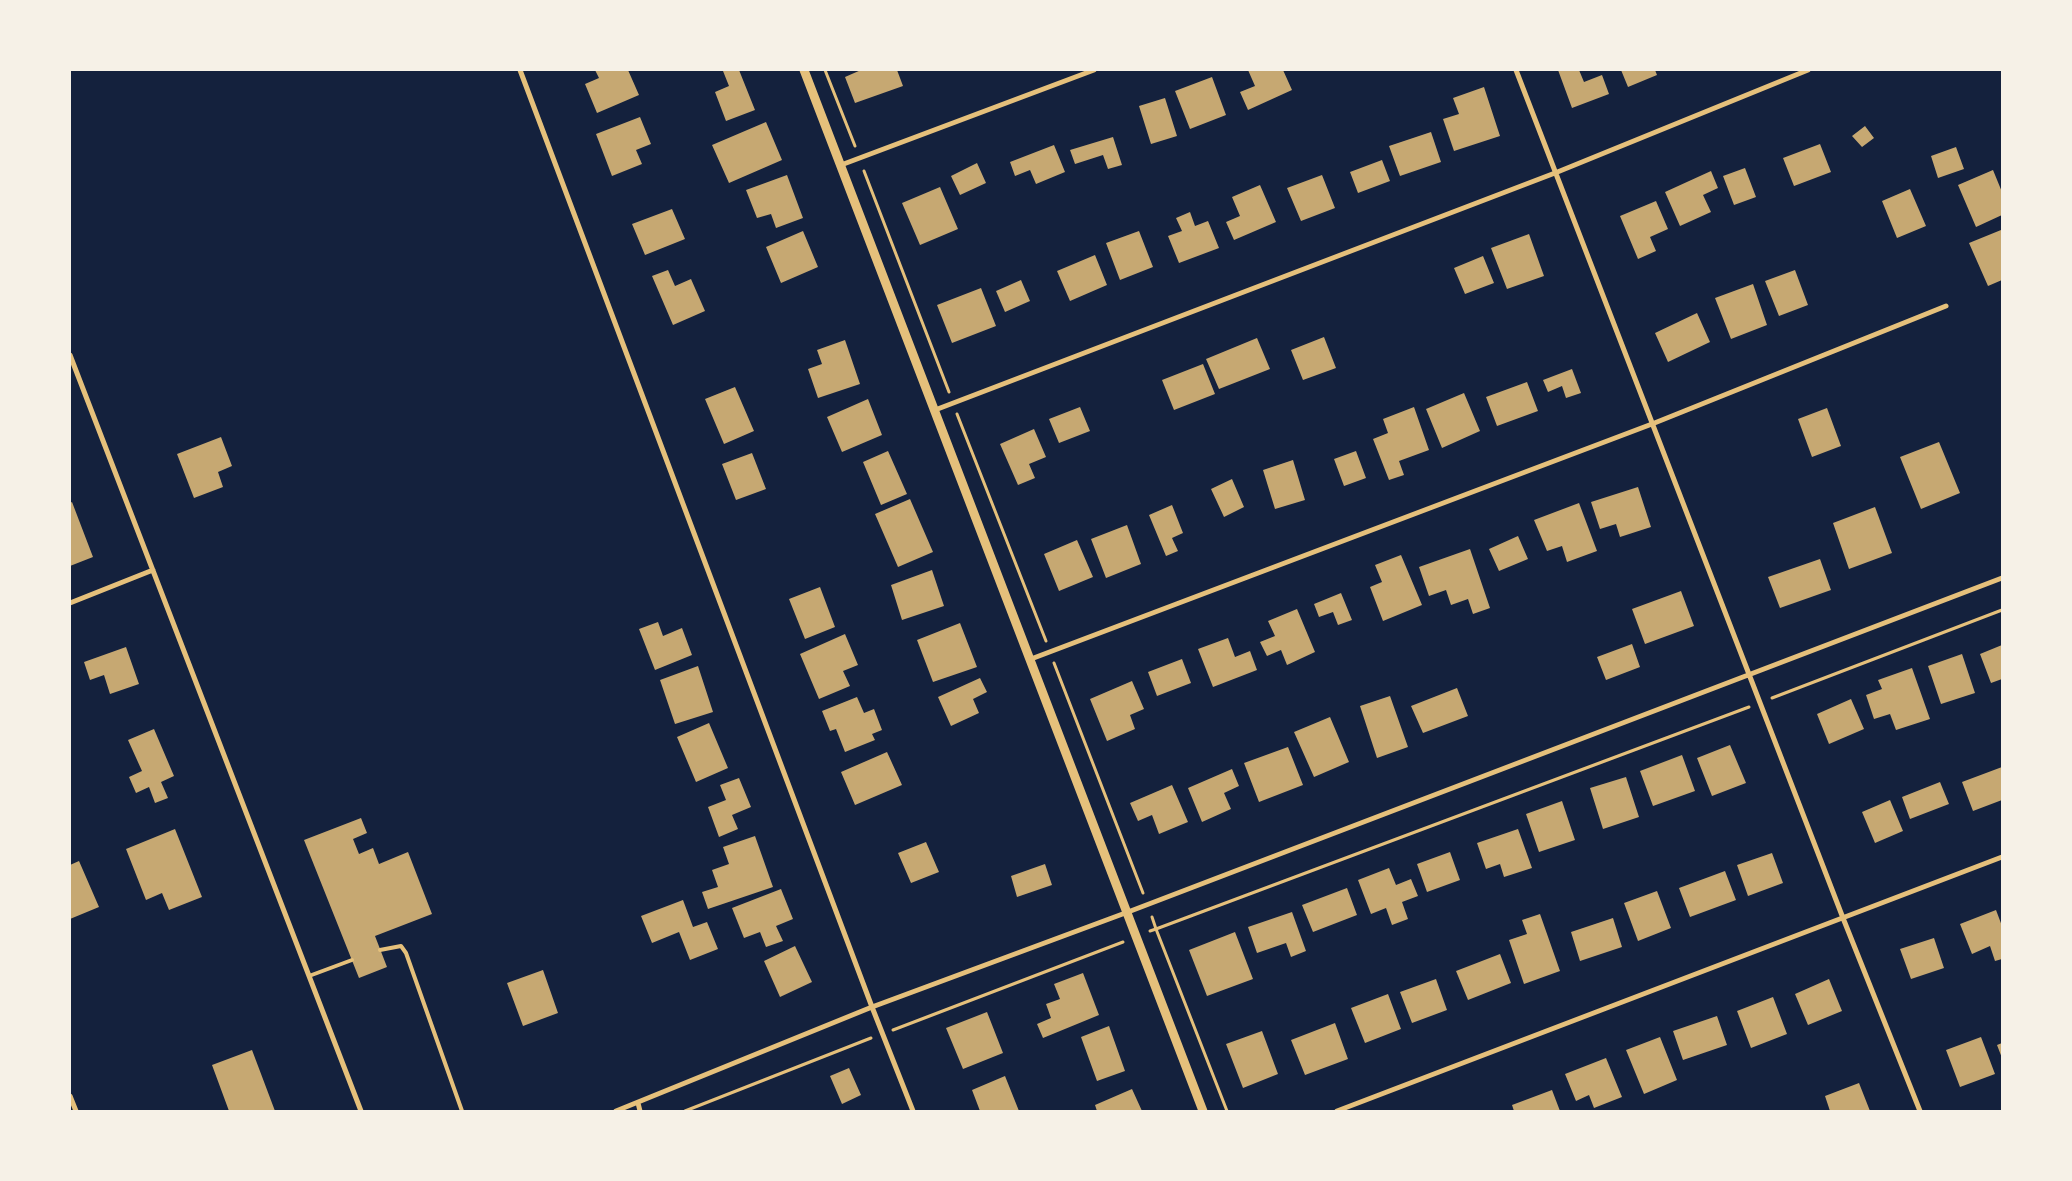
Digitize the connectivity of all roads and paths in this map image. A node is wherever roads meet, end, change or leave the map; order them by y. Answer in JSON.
{"nodes":[{"id":1,"x":520,"y":70,"type":"edge"},
{"id":2,"x":804,"y":70,"type":"edge"},
{"id":3,"x":825,"y":70,"type":"edge"},
{"id":4,"x":1094,"y":70,"type":"edge"},
{"id":5,"x":1516,"y":70,"type":"edge"},
{"id":6,"x":1808,"y":70,"type":"edge"},
{"id":7,"x":860,"y":158,"type":"junction"},
{"id":8,"x":841,"y":165,"type":"junction"},
{"id":9,"x":1555,"y":173,"type":"junction"},
{"id":10,"x":1946,"y":306,"type":"dead end"},
{"id":11,"x":70,"y":355,"type":"edge"},
{"id":12,"x":953,"y":404,"type":"junction"},
{"id":13,"x":935,"y":410,"type":"junction"},
{"id":14,"x":1652,"y":424,"type":"junction"},
{"id":15,"x":153,"y":570,"type":"junction"},
{"id":16,"x":2002,"y":578,"type":"edge"},
{"id":17,"x":70,"y":604,"type":"edge"},
{"id":18,"x":2002,"y":610,"type":"edge"},
{"id":19,"x":1050,"y":651,"type":"junction"},
{"id":20,"x":1031,"y":659,"type":"junction"},
{"id":21,"x":1749,"y":675,"type":"junction"},
{"id":22,"x":1760,"y":703,"type":"junction"},
{"id":23,"x":2002,"y":857,"type":"edge"},
{"id":24,"x":1147,"y":905,"type":"junction"},
{"id":25,"x":1128,"y":912,"type":"junction"},
{"id":26,"x":1843,"y":918,"type":"junction"},
{"id":27,"x":1156,"y":929,"type":"junction"},
{"id":28,"x":1137,"y":937,"type":"junction"},
{"id":29,"x":380,"y":950,"type":"dead end"},
{"id":30,"x":352,"y":960,"type":"dead end"},
{"id":31,"x":309,"y":976,"type":"junction"},
{"id":32,"x":872,"y":1007,"type":"junction"},
{"id":33,"x":883,"y":1034,"type":"junction"},
{"id":34,"x":70,"y":1096,"type":"edge"},
{"id":35,"x":638,"y":1103,"type":"junction"},
{"id":36,"x":76,"y":1111,"type":"edge"},
{"id":37,"x":361,"y":1111,"type":"edge"},
{"id":38,"x":462,"y":1111,"type":"edge"},
{"id":39,"x":616,"y":1111,"type":"edge"},
{"id":40,"x":640,"y":1111,"type":"edge"},
{"id":41,"x":685,"y":1111,"type":"edge"},
{"id":42,"x":913,"y":1111,"type":"edge"},
{"id":43,"x":1203,"y":1111,"type":"edge"},
{"id":44,"x":1227,"y":1111,"type":"edge"},
{"id":45,"x":1337,"y":1111,"type":"edge"},
{"id":46,"x":1920,"y":1111,"type":"edge"}],
"edges":[{"from":1,"to":32,"type":"street"},
{"from":2,"to":8,"type":"street"},
{"from":3,"to":7,"type":"path"},
{"from":4,"to":7,"type":"street"},
{"from":5,"to":9,"type":"street"},
{"from":6,"to":9,"type":"street"},
{"from":7,"to":8,"type":"street"},
{"from":7,"to":12,"type":"path"},
{"from":8,"to":13,"type":"street"},
{"from":9,"to":12,"type":"street"},
{"from":9,"to":14,"type":"street"},
{"from":10,"to":14,"type":"street"},
{"from":11,"to":15,"type":"street"},
{"from":12,"to":13,"type":"street"},
{"from":12,"to":19,"type":"path"},
{"from":13,"to":20,"type":"street"},
{"from":14,"to":19,"type":"street"},
{"from":14,"to":21,"type":"street"},
{"from":15,"to":17,"type":"street"},
{"from":15,"to":31,"type":"street"},
{"from":16,"to":21,"type":"street"},
{"from":18,"to":22,"type":"path"},
{"from":19,"to":20,"type":"street"},
{"from":19,"to":24,"type":"path"},
{"from":20,"to":25,"type":"street"},
{"from":21,"to":22,"type":"street"},
{"from":21,"to":24,"type":"street"},
{"from":22,"to":26,"type":"street"},
{"from":22,"to":27,"type":"path"},
{"from":23,"to":26,"type":"street"},
{"from":24,"to":25,"type":"street"},
{"from":24,"to":27,"type":"path"},
{"from":25,"to":28,"type":"street"},
{"from":25,"to":32,"type":"street"},
{"from":26,"to":45,"type":"street"},
{"from":26,"to":46,"type":"street"},
{"from":27,"to":28,"type":"path"},
{"from":27,"to":44,"type":"path"},
{"from":28,"to":33,"type":"path"},
{"from":28,"to":43,"type":"street"},
{"from":29,"to":38,"type":"lane"},
{"from":30,"to":31,"type":"lane"},
{"from":31,"to":37,"type":"street"},
{"from":32,"to":33,"type":"street"},
{"from":32,"to":35,"type":"street"},
{"from":33,"to":41,"type":"path"},
{"from":33,"to":42,"type":"street"},
{"from":34,"to":36,"type":"street"},
{"from":35,"to":39,"type":"street"},
{"from":35,"to":40,"type":"street"}]}
